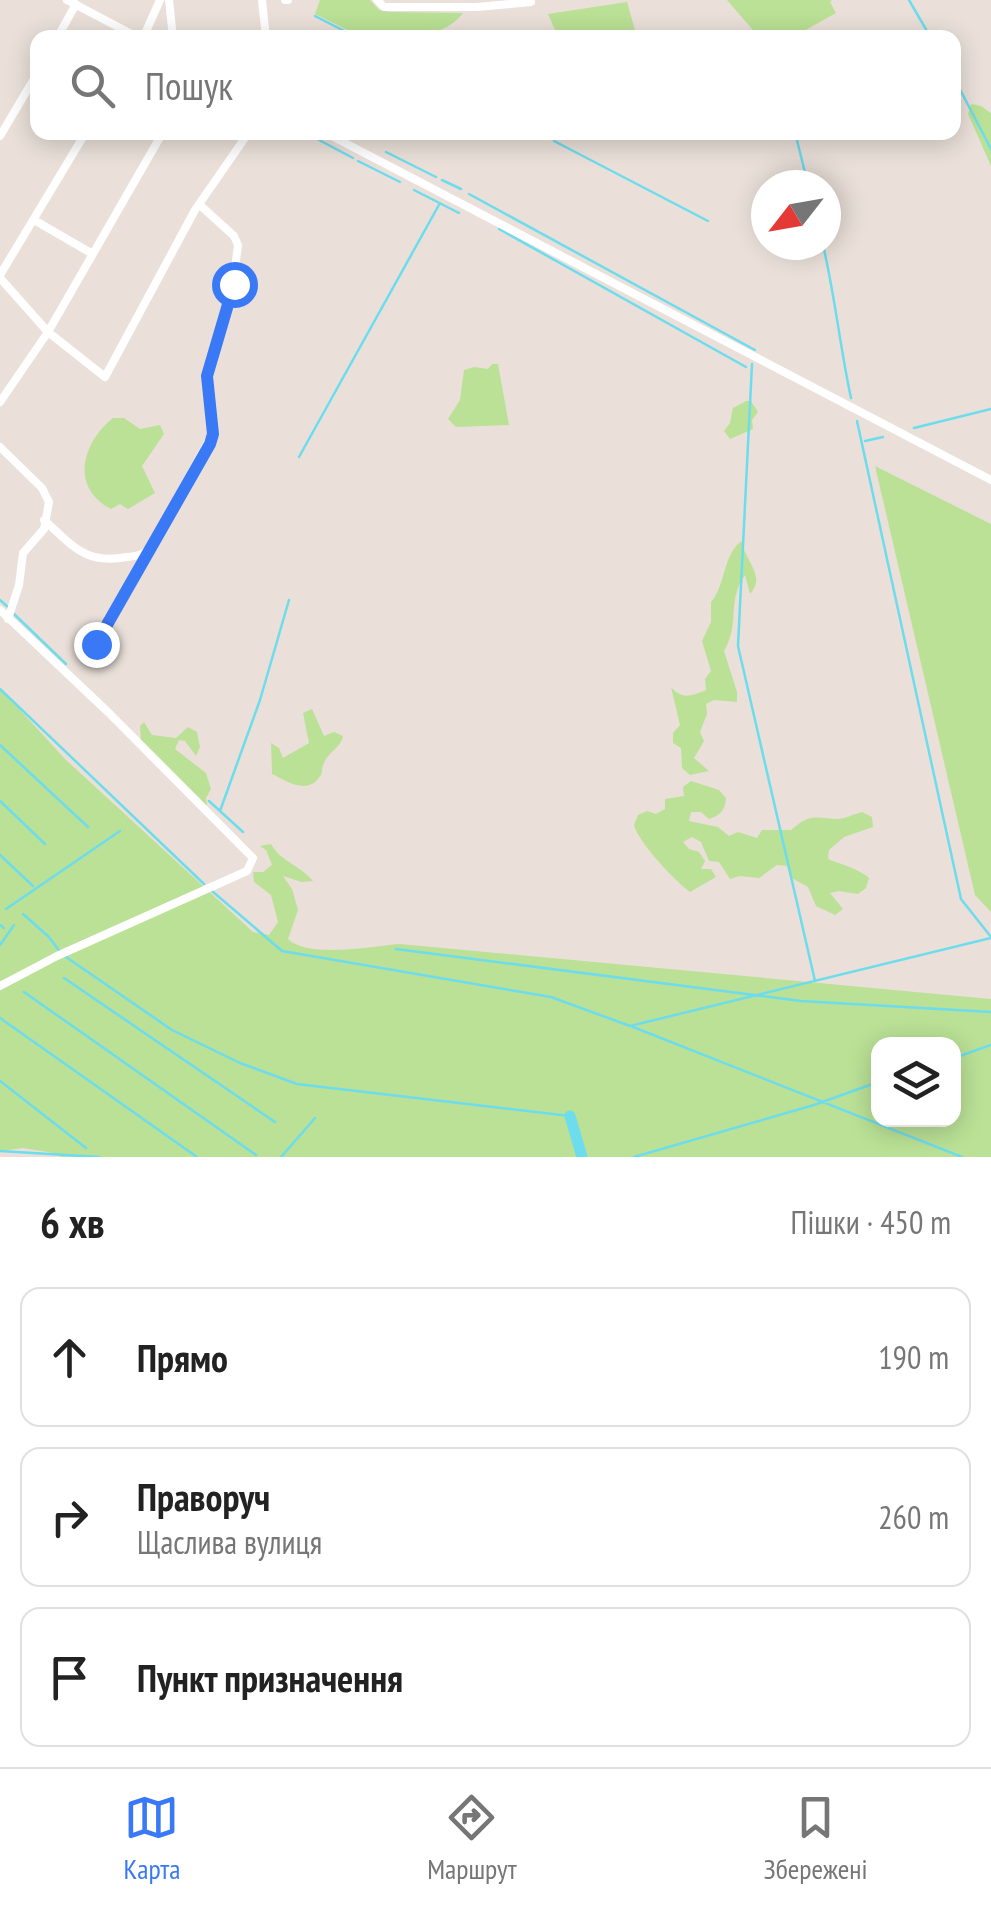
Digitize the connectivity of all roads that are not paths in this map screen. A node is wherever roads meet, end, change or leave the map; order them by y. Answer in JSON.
{"nodes":[{"id":1,"x":160,"y":0,"type":"edge"},
{"id":2,"x":169,"y":0,"type":"edge"},
{"id":3,"x":262,"y":0,"type":"edge"},
{"id":4,"x":377,"y":0,"type":"edge"},
{"id":5,"x":74,"y":2,"type":"edge"},
{"id":6,"x":532,"y":2,"type":"edge"},
{"id":7,"x":61,"y":30,"type":"edge"},
{"id":8,"x":126,"y":30,"type":"edge"},
{"id":9,"x":145,"y":30,"type":"edge"},
{"id":10,"x":172,"y":30,"type":"edge"},
{"id":11,"x":265,"y":30,"type":"edge"},
{"id":12,"x":30,"y":85,"type":"edge"},
{"id":13,"x":0,"y":136,"type":"edge"},
{"id":14,"x":81,"y":140,"type":"edge"},
{"id":15,"x":158,"y":140,"type":"edge"},
{"id":16,"x":244,"y":140,"type":"edge"},
{"id":17,"x":339,"y":140,"type":"edge"},
{"id":18,"x":201,"y":206,"type":"junction"},
{"id":19,"x":34,"y":220,"type":"junction"},
{"id":20,"x":91,"y":253,"type":"junction"},
{"id":21,"x":0,"y":276,"type":"edge"},
{"id":22,"x":48,"y":332,"type":"junction"},
{"id":23,"x":0,"y":402,"type":"edge"},
{"id":24,"x":0,"y":448,"type":"edge"},
{"id":25,"x":991,"y":480,"type":"edge"},
{"id":26,"x":44,"y":520,"type":"junction"},
{"id":27,"x":149,"y":550,"type":"junction"},
{"id":28,"x":0,"y":610,"type":"edge"},
{"id":29,"x":8,"y":619,"type":"junction"},
{"id":30,"x":96,"y":644,"type":"dead end"},
{"id":31,"x":0,"y":986,"type":"edge"}],
"edges":[{"from":1,"to":9,"type":"street"},
{"from":2,"to":10,"type":"street"},
{"from":3,"to":11,"type":"street"},
{"from":4,"to":6,"type":"street"},
{"from":5,"to":7,"type":"street"},
{"from":5,"to":8,"type":"street"},
{"from":12,"to":13,"type":"street"},
{"from":14,"to":19,"type":"street"},
{"from":15,"to":20,"type":"street"},
{"from":16,"to":18,"type":"street"},
{"from":17,"to":25,"type":"street"},
{"from":18,"to":22,"type":"street"},
{"from":18,"to":27,"type":"street"},
{"from":19,"to":20,"type":"street"},
{"from":19,"to":21,"type":"street"},
{"from":20,"to":22,"type":"street"},
{"from":21,"to":22,"type":"street"},
{"from":22,"to":23,"type":"street"},
{"from":24,"to":26,"type":"street"},
{"from":26,"to":27,"type":"street"},
{"from":26,"to":29,"type":"street"},
{"from":27,"to":30,"type":"street"},
{"from":28,"to":29,"type":"street"},
{"from":29,"to":31,"type":"street"}]}
